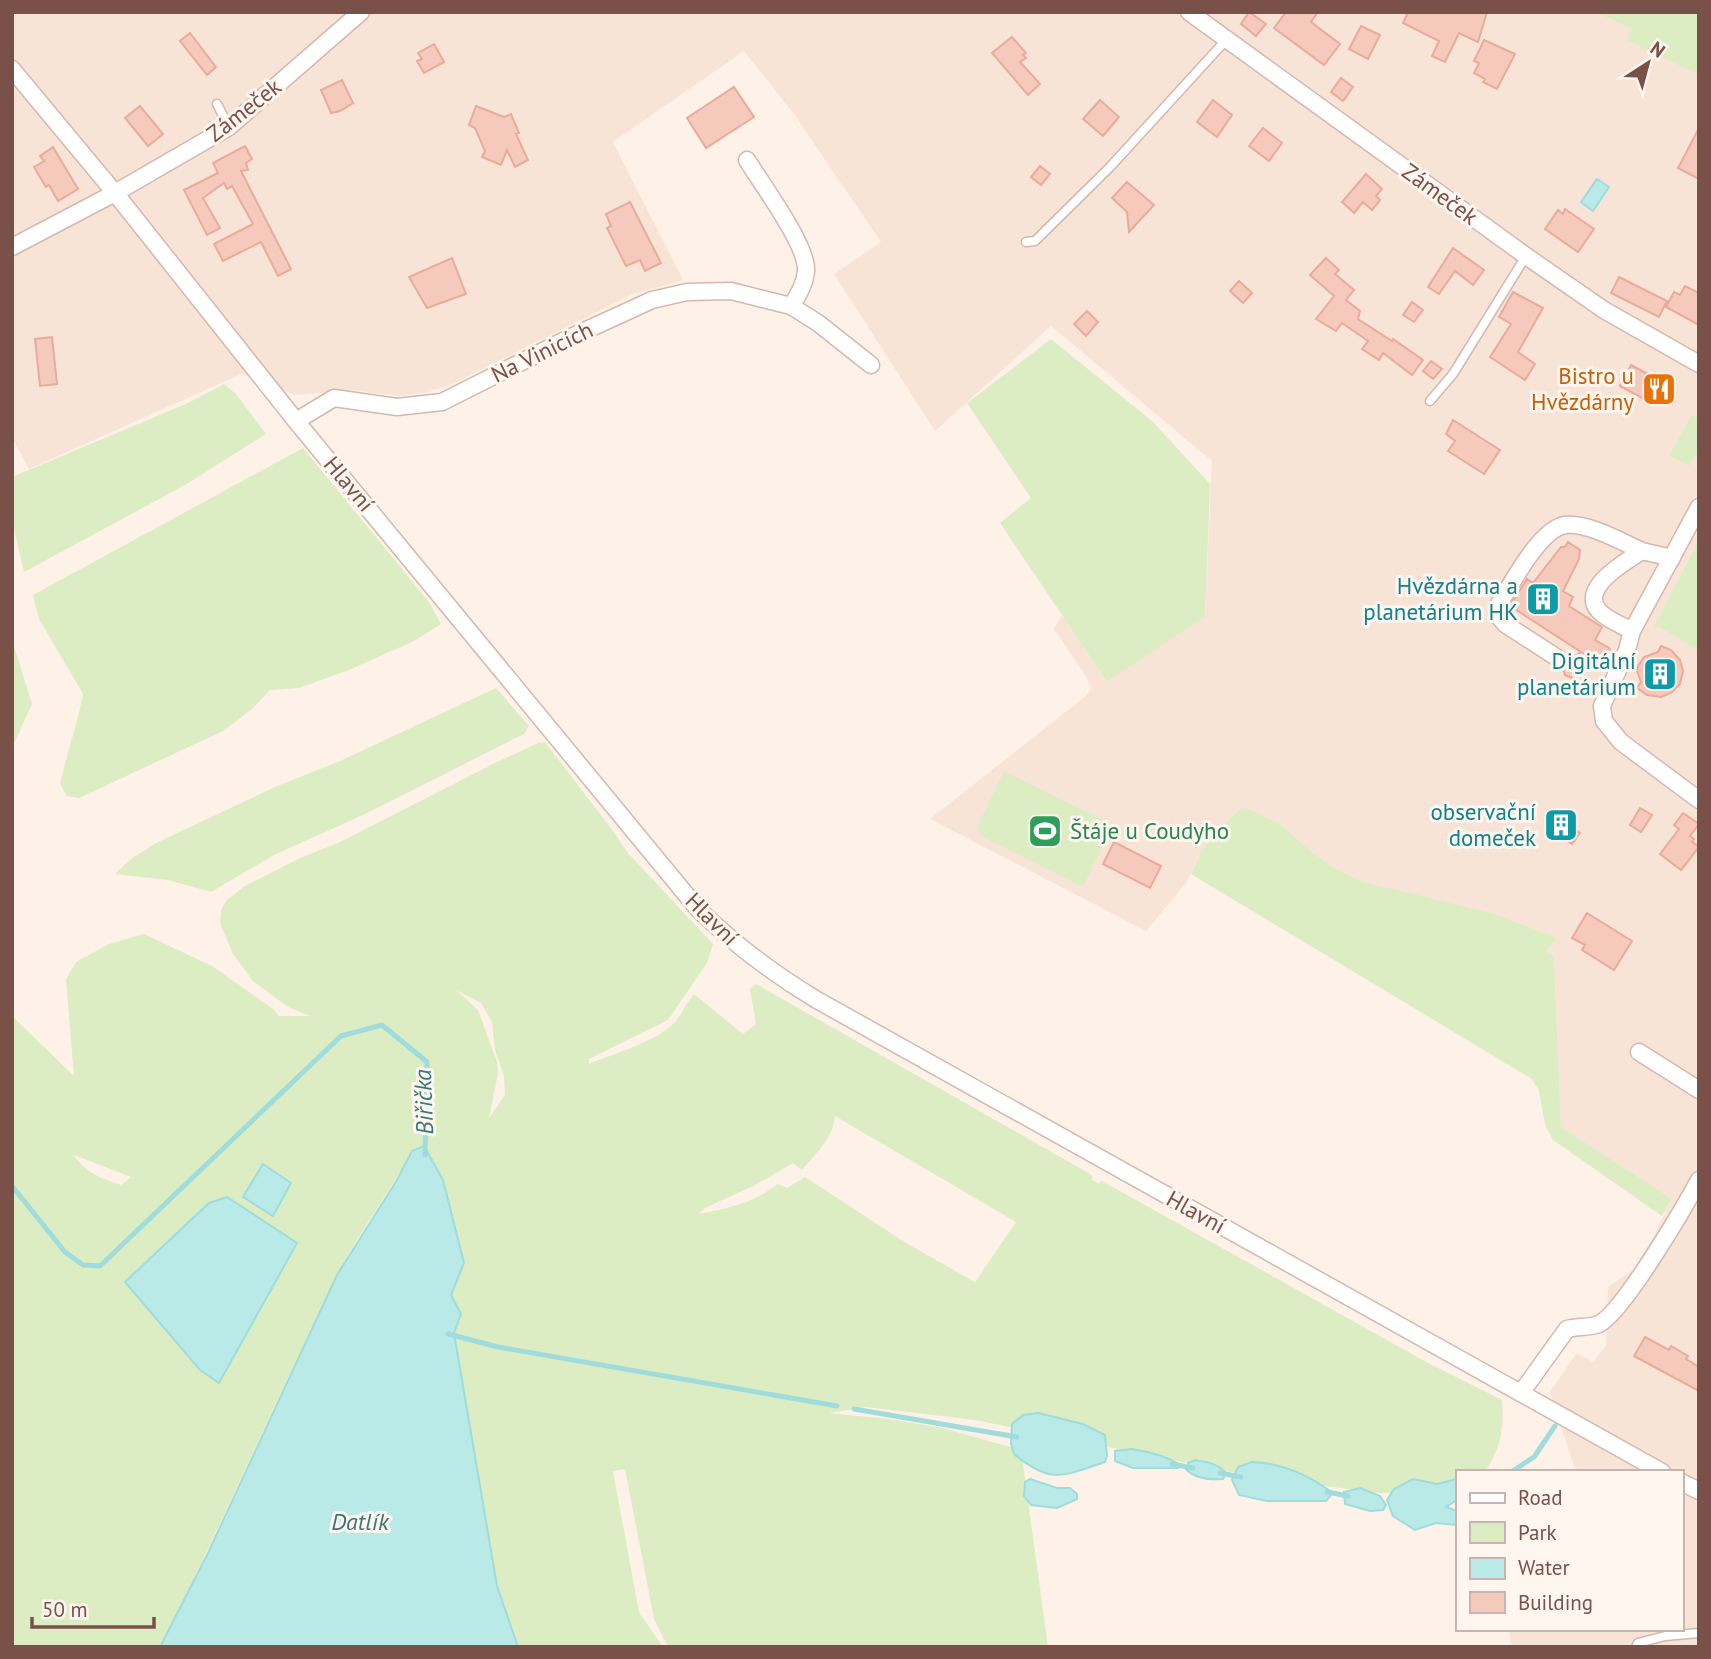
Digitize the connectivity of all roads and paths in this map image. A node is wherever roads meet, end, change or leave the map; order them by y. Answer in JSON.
{"nodes":[{"id":1,"x":361,"y":12,"type":"edge"},
{"id":2,"x":1189,"y":12,"type":"edge"},
{"id":3,"x":1227,"y":39,"type":"junction"},
{"id":4,"x":12,"y":69,"type":"edge"},
{"id":5,"x":217,"y":104,"type":"dead end"},
{"id":6,"x":229,"y":127,"type":"junction"},
{"id":7,"x":747,"y":160,"type":"dead end"},
{"id":8,"x":115,"y":193,"type":"junction"},
{"id":9,"x":1027,"y":246,"type":"dead end"},
{"id":10,"x":12,"y":247,"type":"edge"},
{"id":11,"x":1526,"y":256,"type":"junction"},
{"id":12,"x":792,"y":306,"type":"junction"},
{"id":13,"x":1699,"y":364,"type":"edge"},
{"id":14,"x":871,"y":365,"type":"dead end"},
{"id":15,"x":1430,"y":401,"type":"dead end"},
{"id":16,"x":296,"y":421,"type":"junction"},
{"id":17,"x":1699,"y":507,"type":"edge"},
{"id":18,"x":1642,"y":551,"type":"junction"},
{"id":19,"x":1672,"y":558,"type":"junction"},
{"id":20,"x":1632,"y":631,"type":"junction"},
{"id":21,"x":1559,"y":659,"type":"dead end"},
{"id":22,"x":1699,"y":800,"type":"edge"},
{"id":23,"x":1639,"y":1052,"type":"dead end"},
{"id":24,"x":1699,"y":1090,"type":"edge"},
{"id":25,"x":1699,"y":1180,"type":"edge"},
{"id":26,"x":1521,"y":1394,"type":"junction"},
{"id":27,"x":1658,"y":1470,"type":"edge"},
{"id":28,"x":1683,"y":1483,"type":"edge"},
{"id":29,"x":1699,"y":1491,"type":"edge"},
{"id":30,"x":1699,"y":1633,"type":"edge"},
{"id":31,"x":1636,"y":1647,"type":"edge"}],
"edges":[{"from":1,"to":6,"type":"street","name":"Zámeček"},
{"from":2,"to":3,"type":"street","name":"Zámeček"},
{"from":3,"to":9,"type":"lane"},
{"from":3,"to":11,"type":"street","name":"Zámeček"},
{"from":4,"to":8,"type":"street","name":"Hlavní"},
{"from":5,"to":6,"type":"lane"},
{"from":6,"to":8,"type":"street","name":"Zámeček"},
{"from":7,"to":12,"type":"street"},
{"from":8,"to":10,"type":"street","name":"Zámeček"},
{"from":8,"to":16,"type":"street","name":"Hlavní"},
{"from":11,"to":13,"type":"street","name":"Zámeček"},
{"from":11,"to":15,"type":"lane"},
{"from":12,"to":14,"type":"street","name":"Na Vinicích"},
{"from":12,"to":16,"type":"street","name":"Na Vinicích"},
{"from":16,"to":26,"type":"street","name":"Hlavní"},
{"from":17,"to":19,"type":"street"},
{"from":18,"to":19,"type":"street"},
{"from":18,"to":20,"type":"street"},
{"from":18,"to":21,"type":"street"},
{"from":19,"to":20,"type":"street"},
{"from":20,"to":22,"type":"street"},
{"from":23,"to":24,"type":"street"},
{"from":25,"to":26,"type":"street"},
{"from":26,"to":27,"type":"street","name":"Hlavní"},
{"from":28,"to":29,"type":"street"},
{"from":30,"to":31,"type":"lane"}]}
